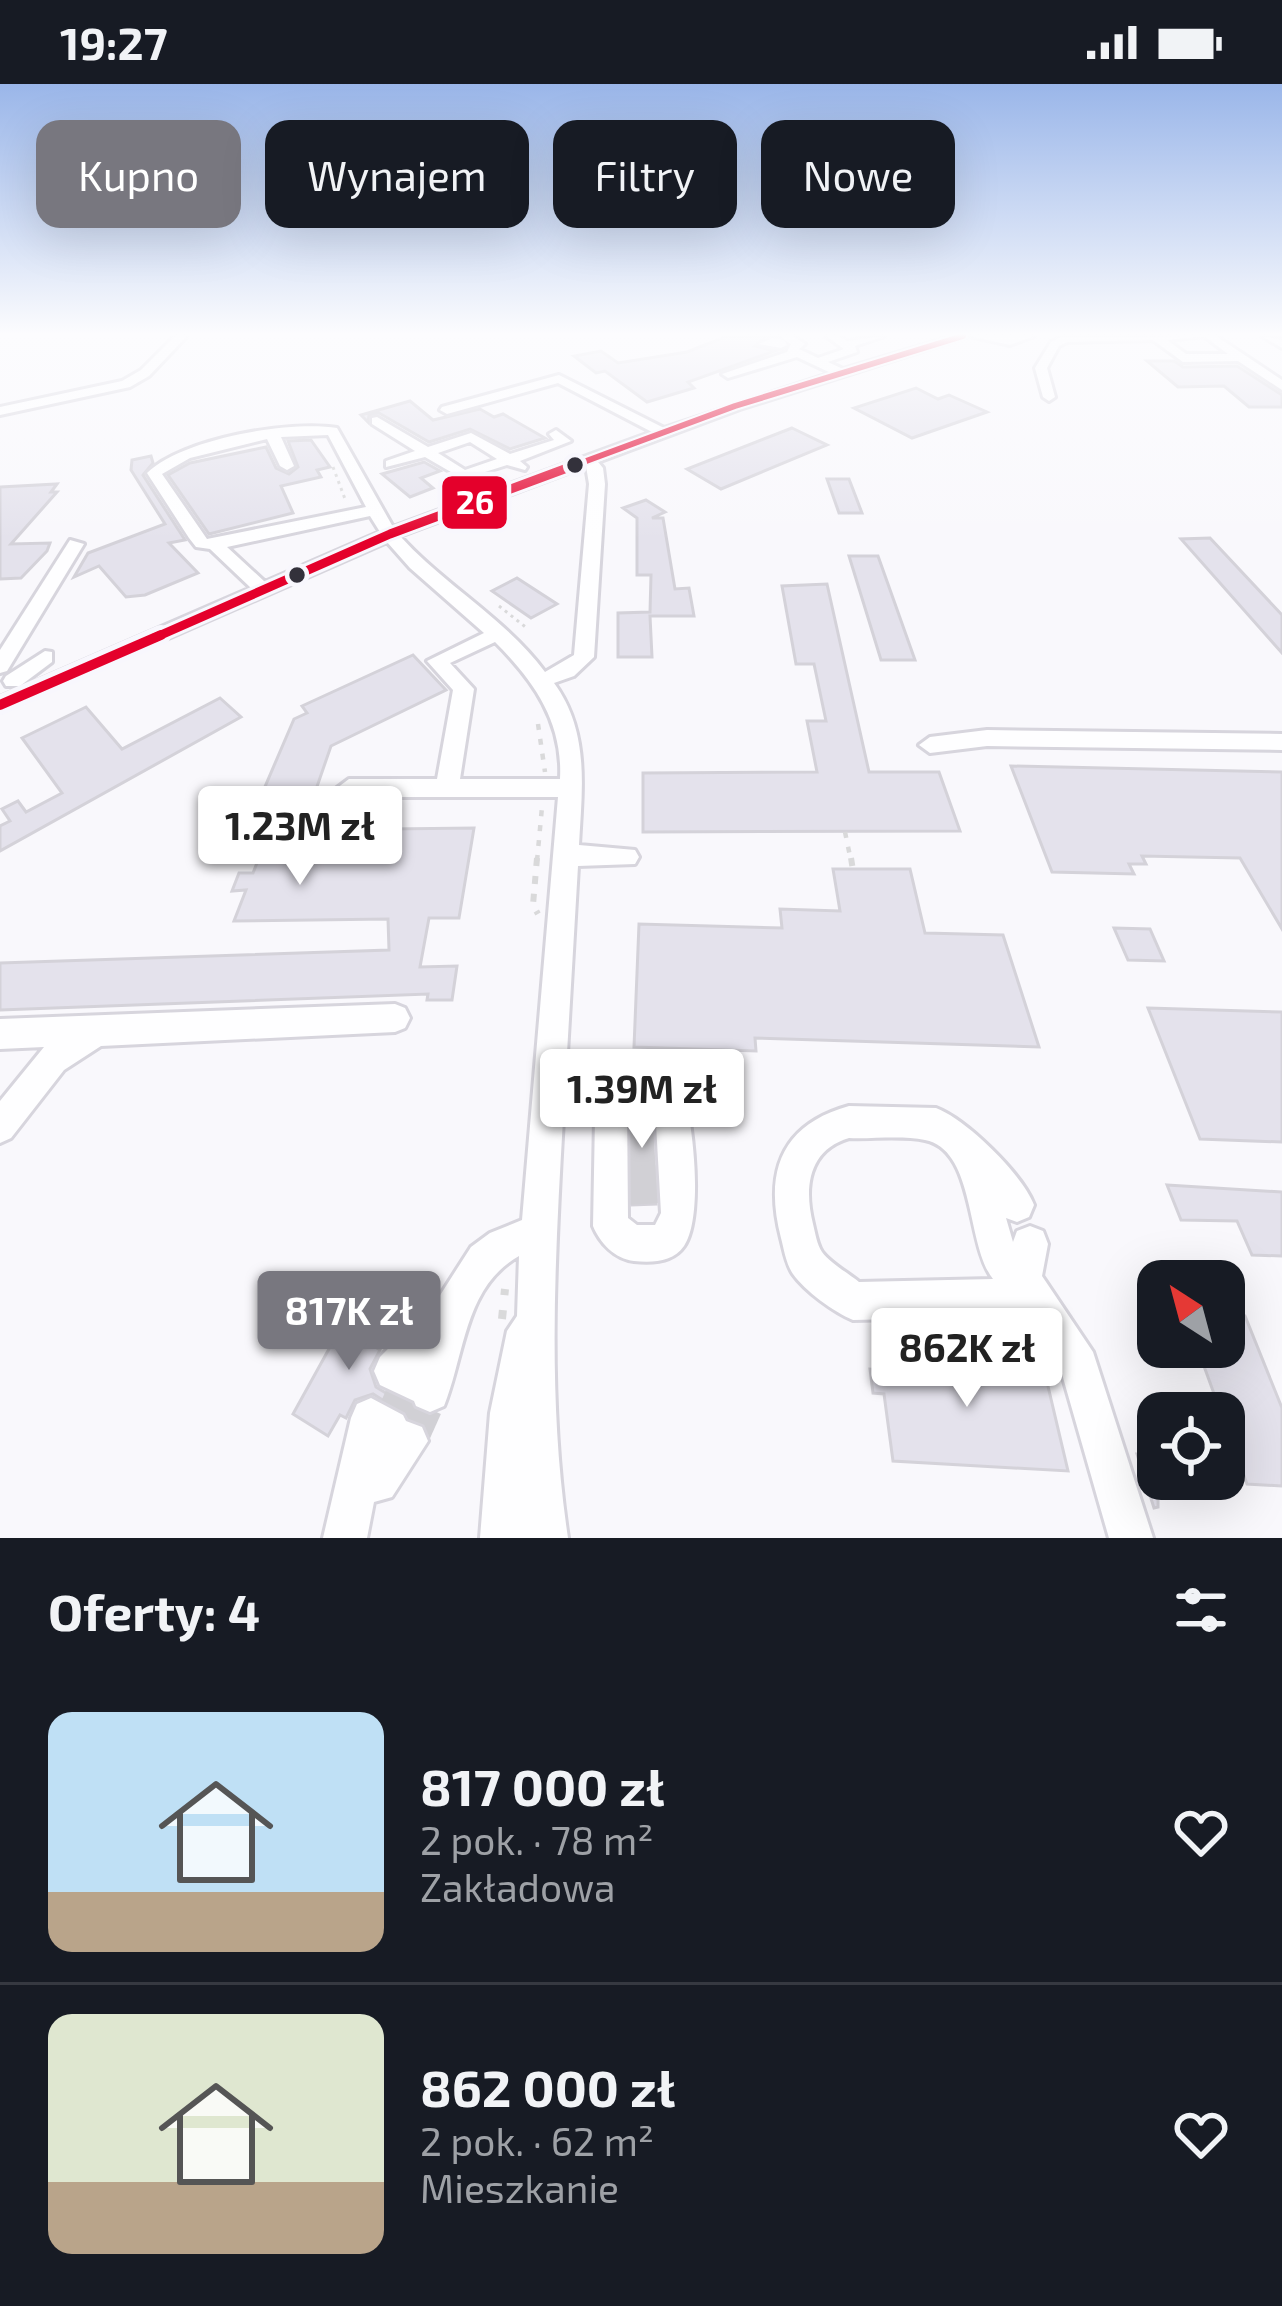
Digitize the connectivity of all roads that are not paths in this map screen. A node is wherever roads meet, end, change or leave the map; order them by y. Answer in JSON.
{"nodes":[{"id":1,"x":33,"y":404,"type":"edge"},
{"id":2,"x":469,"y":404,"type":"edge"},
{"id":3,"x":606,"y":404,"type":"edge"},
{"id":4,"x":748,"y":404,"type":"edge"},
{"id":5,"x":446,"y":410,"type":"dead end"},
{"id":6,"x":0,"y":411,"type":"edge"},
{"id":7,"x":377,"y":421,"type":"dead end"},
{"id":8,"x":662,"y":432,"type":"junction"},
{"id":9,"x":556,"y":434,"type":"dead end"},
{"id":10,"x":273,"y":436,"type":"junction"},
{"id":11,"x":424,"y":453,"type":"junction"},
{"id":12,"x":510,"y":460,"type":"junction"},
{"id":13,"x":587,"y":460,"type":"junction"},
{"id":14,"x":391,"y":464,"type":"dead end"},
{"id":15,"x":287,"y":466,"type":"dead end"},
{"id":16,"x":537,"y":478,"type":"junction"},
{"id":17,"x":375,"y":510,"type":"junction"},
{"id":18,"x":390,"y":534,"type":"junction"},
{"id":19,"x":76,"y":544,"type":"dead end"},
{"id":20,"x":215,"y":545,"type":"junction"},
{"id":21,"x":261,"y":588,"type":"junction"},
{"id":22,"x":498,"y":634,"type":"junction"},
{"id":23,"x":45,"y":657,"type":"dead end"},
{"id":24,"x":9,"y":678,"type":"edge"},
{"id":25,"x":543,"y":680,"type":"junction"},
{"id":26,"x":0,"y":705,"type":"edge"},
{"id":27,"x":1282,"y":742,"type":"edge"},
{"id":28,"x":930,"y":746,"type":"dead end"},
{"id":29,"x":349,"y":788,"type":"dead end"},
{"id":30,"x":447,"y":788,"type":"junction"},
{"id":31,"x":557,"y":788,"type":"junction"},
{"id":32,"x":567,"y":856,"type":"junction"},
{"id":33,"x":626,"y":857,"type":"dead end"},
{"id":34,"x":395,"y":1018,"type":"dead end"},
{"id":35,"x":98,"y":1031,"type":"junction"},
{"id":36,"x":0,"y":1034,"type":"edge"},
{"id":37,"x":547,"y":1103,"type":"junction"},
{"id":38,"x":0,"y":1127,"type":"edge"},
{"id":39,"x":638,"y":1137,"type":"tunnel mouth"},
{"id":40,"x":971,"y":1154,"type":"junction"},
{"id":41,"x":1007,"y":1200,"type":"dead end"},
{"id":42,"x":524,"y":1237,"type":"junction"},
{"id":43,"x":1027,"y":1263,"type":"junction"},
{"id":44,"x":536,"y":1281,"type":"junction"},
{"id":45,"x":411,"y":1382,"type":"tunnel mouth"},
{"id":46,"x":389,"y":1429,"type":"tunnel mouth"},
{"id":47,"x":350,"y":1526,"type":"edge"},
{"id":48,"x":502,"y":1538,"type":"edge"},
{"id":49,"x":546,"y":1538,"type":"edge"},
{"id":50,"x":1130,"y":1538,"type":"edge"}],
"edges":[{"from":1,"to":6,"type":"street"},
{"from":2,"to":5,"type":"street"},
{"from":3,"to":8,"type":"street"},
{"from":4,"to":8,"type":"street"},
{"from":7,"to":11,"type":"street"},
{"from":8,"to":13,"type":"street"},
{"from":9,"to":12,"type":"street"},
{"from":10,"to":15,"type":"street"},
{"from":10,"to":17,"type":"street"},
{"from":10,"to":20,"type":"street"},
{"from":11,"to":12,"type":"street"},
{"from":11,"to":12,"type":"street"},
{"from":11,"to":14,"type":"street"},
{"from":12,"to":16,"type":"street"},
{"from":13,"to":16,"type":"street"},
{"from":13,"to":25,"type":"street"},
{"from":16,"to":18,"type":"street"},
{"from":17,"to":18,"type":"street"},
{"from":17,"to":20,"type":"street"},
{"from":18,"to":21,"type":"street"},
{"from":18,"to":22,"type":"street"},
{"from":19,"to":24,"type":"street"},
{"from":20,"to":21,"type":"street"},
{"from":21,"to":24,"type":"street"},
{"from":22,"to":25,"type":"street"},
{"from":22,"to":30,"type":"street"},
{"from":23,"to":24,"type":"street"},
{"from":24,"to":26,"type":"street"},
{"from":25,"to":31,"type":"street"},
{"from":27,"to":28,"type":"street"},
{"from":29,"to":30,"type":"street"},
{"from":30,"to":31,"type":"street"},
{"from":31,"to":32,"type":"street"},
{"from":32,"to":33,"type":"street"},
{"from":32,"to":37,"type":"street"},
{"from":34,"to":35,"type":"street"},
{"from":35,"to":36,"type":"street"},
{"from":35,"to":38,"type":"street"},
{"from":37,"to":39,"type":"street"},
{"from":37,"to":42,"type":"street"},
{"from":40,"to":41,"type":"street"},
{"from":40,"to":43,"type":"street"},
{"from":40,"to":43,"type":"street"},
{"from":42,"to":44,"type":"street"},
{"from":42,"to":45,"type":"street"},
{"from":43,"to":50,"type":"street"},
{"from":44,"to":48,"type":"street"},
{"from":44,"to":49,"type":"street"},
{"from":46,"to":47,"type":"street"}]}
